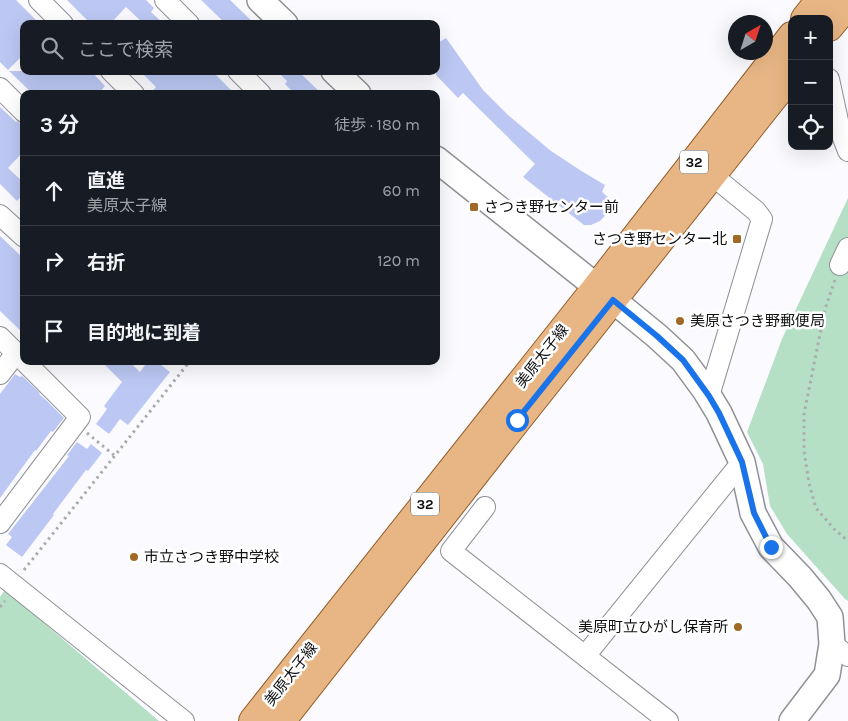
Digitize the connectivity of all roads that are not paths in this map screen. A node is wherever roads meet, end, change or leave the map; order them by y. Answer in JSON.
{"nodes":[{"id":1,"x":38,"y":0,"type":"edge"},
{"id":2,"x":165,"y":0,"type":"edge"},
{"id":3,"x":260,"y":0,"type":"edge"},
{"id":4,"x":820,"y":0,"type":"edge"},
{"id":5,"x":848,"y":4,"type":"edge"},
{"id":6,"x":808,"y":15,"type":"edge"},
{"id":7,"x":59,"y":20,"type":"edge"},
{"id":8,"x":185,"y":20,"type":"edge"},
{"id":9,"x":280,"y":20,"type":"edge"},
{"id":10,"x":833,"y":22,"type":"edge"},
{"id":11,"x":788,"y":42,"type":"edge"},
{"id":12,"x":115,"y":75,"type":"edge"},
{"id":13,"x":242,"y":75,"type":"edge"},
{"id":14,"x":338,"y":75,"type":"edge"},
{"id":15,"x":788,"y":78,"type":"edge"},
{"id":16,"x":0,"y":88,"type":"edge"},
{"id":17,"x":130,"y":90,"type":"edge"},
{"id":18,"x":257,"y":90,"type":"edge"},
{"id":19,"x":354,"y":90,"type":"edge"},
{"id":20,"x":833,"y":98,"type":"edge"},
{"id":21,"x":20,"y":108,"type":"edge"},
{"id":22,"x":848,"y":151,"type":"edge"},
{"id":23,"x":440,"y":162,"type":"edge"},
{"id":24,"x":703,"y":168,"type":"junction"},
{"id":25,"x":0,"y":214,"type":"edge"},
{"id":26,"x":20,"y":233,"type":"edge"},
{"id":27,"x":605,"y":294,"type":"junction"},
{"id":28,"x":0,"y":338,"type":"edge"},
{"id":29,"x":20,"y":357,"type":"edge"},
{"id":30,"x":20,"y":359,"type":"edge"},
{"id":31,"x":28,"y":365,"type":"edge"},
{"id":32,"x":0,"y":374,"type":"edge"},
{"id":33,"x":709,"y":396,"type":"junction"},
{"id":34,"x":742,"y":462,"type":"junction"},
{"id":35,"x":485,"y":507,"type":"dead end"},
{"id":36,"x":0,"y":523,"type":"edge"},
{"id":37,"x":7,"y":579,"type":"edge"},
{"id":38,"x":840,"y":650,"type":"edge"},
{"id":39,"x":585,"y":656,"type":"junction"},
{"id":40,"x":184,"y":721,"type":"edge"},
{"id":41,"x":253,"y":721,"type":"edge"},
{"id":42,"x":281,"y":721,"type":"edge"},
{"id":43,"x":668,"y":721,"type":"edge"},
{"id":44,"x":792,"y":721,"type":"edge"}],
"edges":[{"from":1,"to":7,"type":"street"},
{"from":2,"to":8,"type":"street"},
{"from":3,"to":9,"type":"street"},
{"from":4,"to":6,"type":"main road"},
{"from":5,"to":10,"type":"main road"},
{"from":11,"to":24,"type":"main road","name":"美原太子線","number":"32"},
{"from":12,"to":17,"type":"street"},
{"from":13,"to":18,"type":"street"},
{"from":14,"to":19,"type":"street"},
{"from":15,"to":24,"type":"main road","name":"美原太子線","number":"32"},
{"from":16,"to":21,"type":"street"},
{"from":20,"to":22,"type":"street"},
{"from":23,"to":27,"type":"street"},
{"from":24,"to":27,"type":"main road","name":"美原太子線","number":"32"},
{"from":24,"to":33,"type":"street"},
{"from":25,"to":26,"type":"street"},
{"from":27,"to":33,"type":"street"},
{"from":27,"to":41,"type":"main road","name":"美原太子線","number":"32"},
{"from":27,"to":42,"type":"main road","name":"美原太子線","number":"32"},
{"from":28,"to":29,"type":"street"},
{"from":30,"to":32,"type":"street"},
{"from":31,"to":36,"type":"street"},
{"from":33,"to":34,"type":"street"},
{"from":34,"to":38,"type":"street"},
{"from":34,"to":39,"type":"street"},
{"from":35,"to":39,"type":"street"},
{"from":37,"to":40,"type":"street"},
{"from":38,"to":44,"type":"street"},
{"from":39,"to":43,"type":"street"}]}
